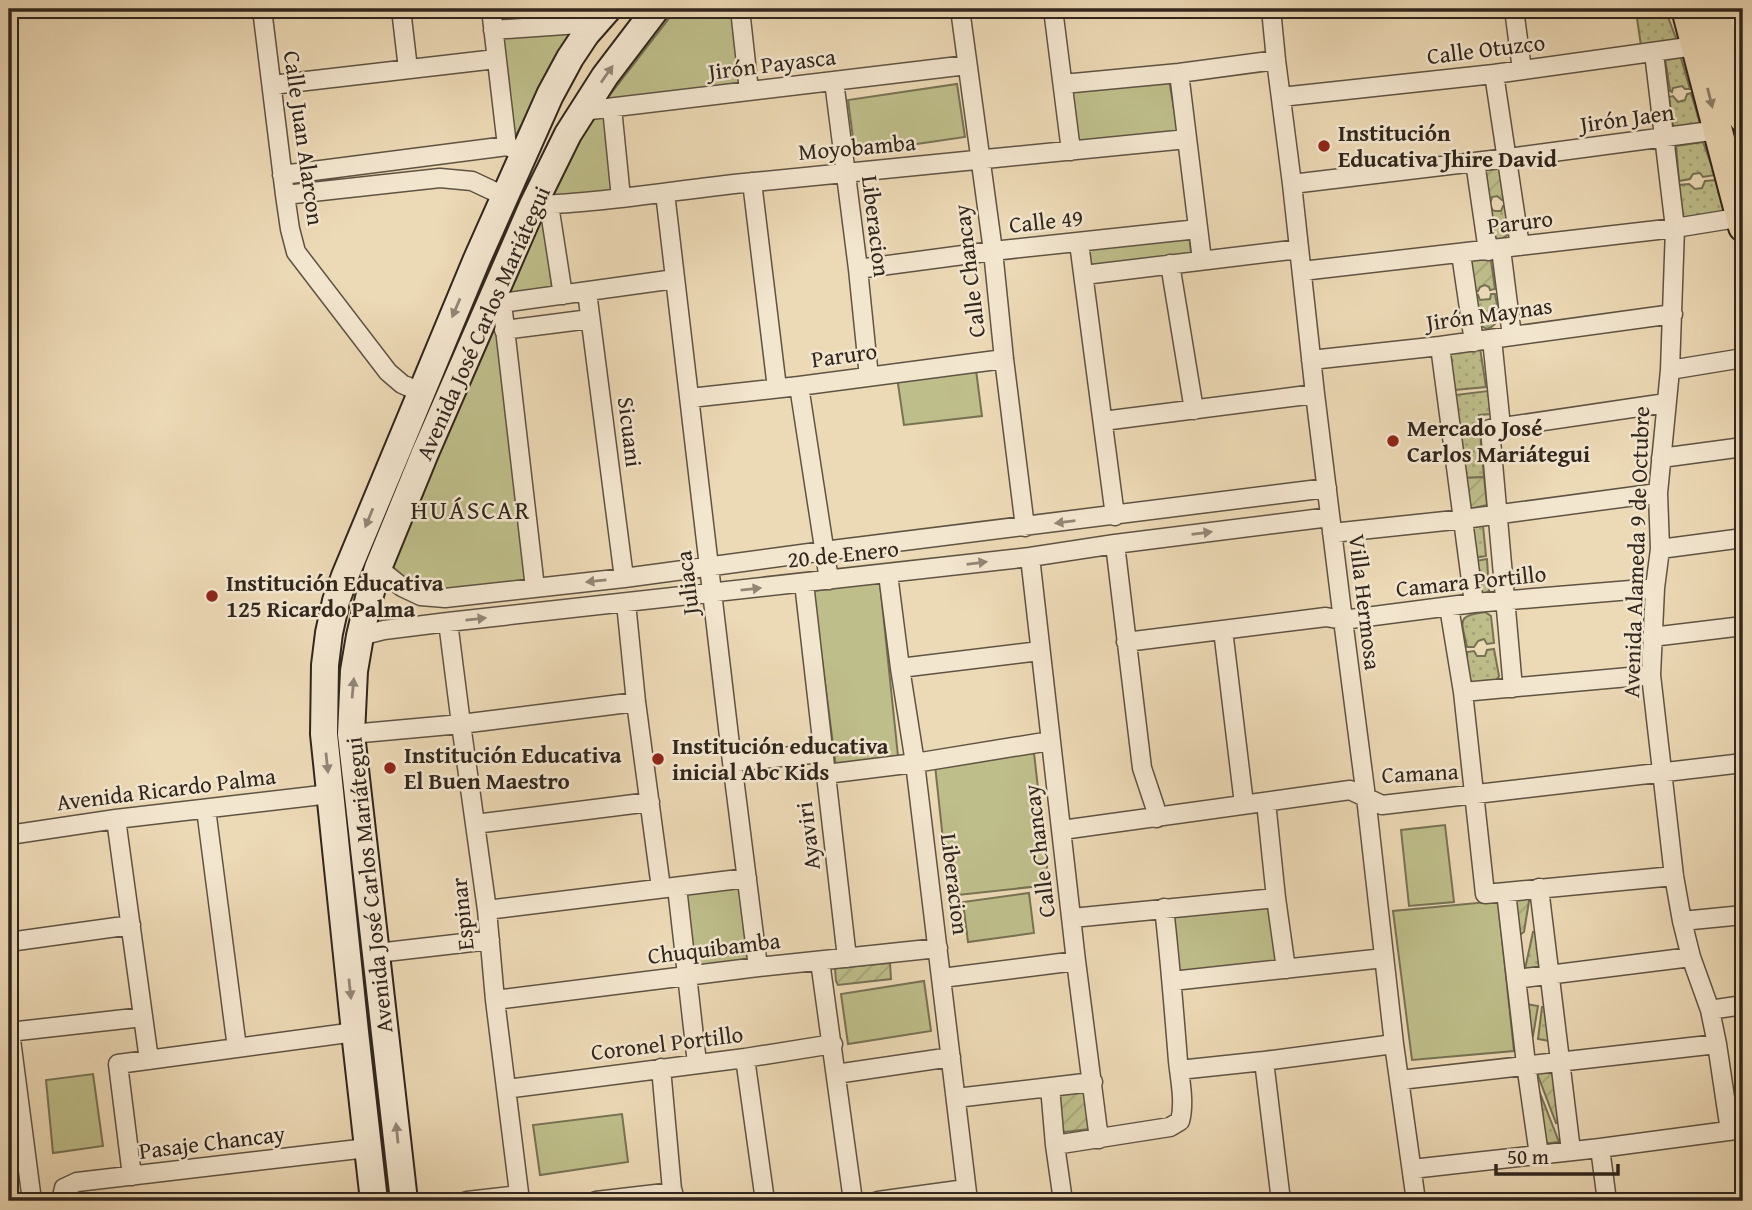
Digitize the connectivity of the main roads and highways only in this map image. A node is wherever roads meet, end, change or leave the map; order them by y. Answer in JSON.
{"nodes":[{"id":1,"x":608,"y":9,"type":"edge"},
{"id":2,"x":656,"y":9,"type":"edge"},
{"id":3,"x":1686,"y":9,"type":"edge"},
{"id":4,"x":1714,"y":9,"type":"edge"},
{"id":5,"x":581,"y":22,"type":"edge"},
{"id":6,"x":540,"y":117,"type":"junction"},
{"id":7,"x":1743,"y":118,"type":"edge"},
{"id":8,"x":568,"y":134,"type":"junction"},
{"id":9,"x":1742,"y":220,"type":"edge"},
{"id":10,"x":477,"y":259,"type":"junction"},
{"id":11,"x":504,"y":271,"type":"junction"},
{"id":12,"x":374,"y":1201,"type":"edge"},
{"id":13,"x":404,"y":1201,"type":"edge"}],
"edges":[{"from":1,"to":5,"type":"main road","name":"Avenida José Carlos Mariátegui"},
{"from":8,"to":2,"type":"main road","name":"Avenida José Carlos Mariátegui","one_way":true},
{"from":3,"to":9,"type":"main road","one_way":true},
{"from":4,"to":7,"type":"main road"},
{"from":5,"to":6,"type":"main road","name":"Avenida José Carlos Mariátegui"},
{"from":6,"to":8,"type":"main road"},
{"from":6,"to":10,"type":"main road","name":"Avenida José Carlos Mariátegui"},
{"from":8,"to":11,"type":"main road","name":"Avenida José Carlos Mariátegui"},
{"from":10,"to":11,"type":"main road"},
{"from":10,"to":12,"type":"main road","name":"Avenida José Carlos Mariátegui","one_way":true},
{"from":13,"to":11,"type":"main road","name":"Avenida José Carlos Mariátegui","one_way":true}]}
